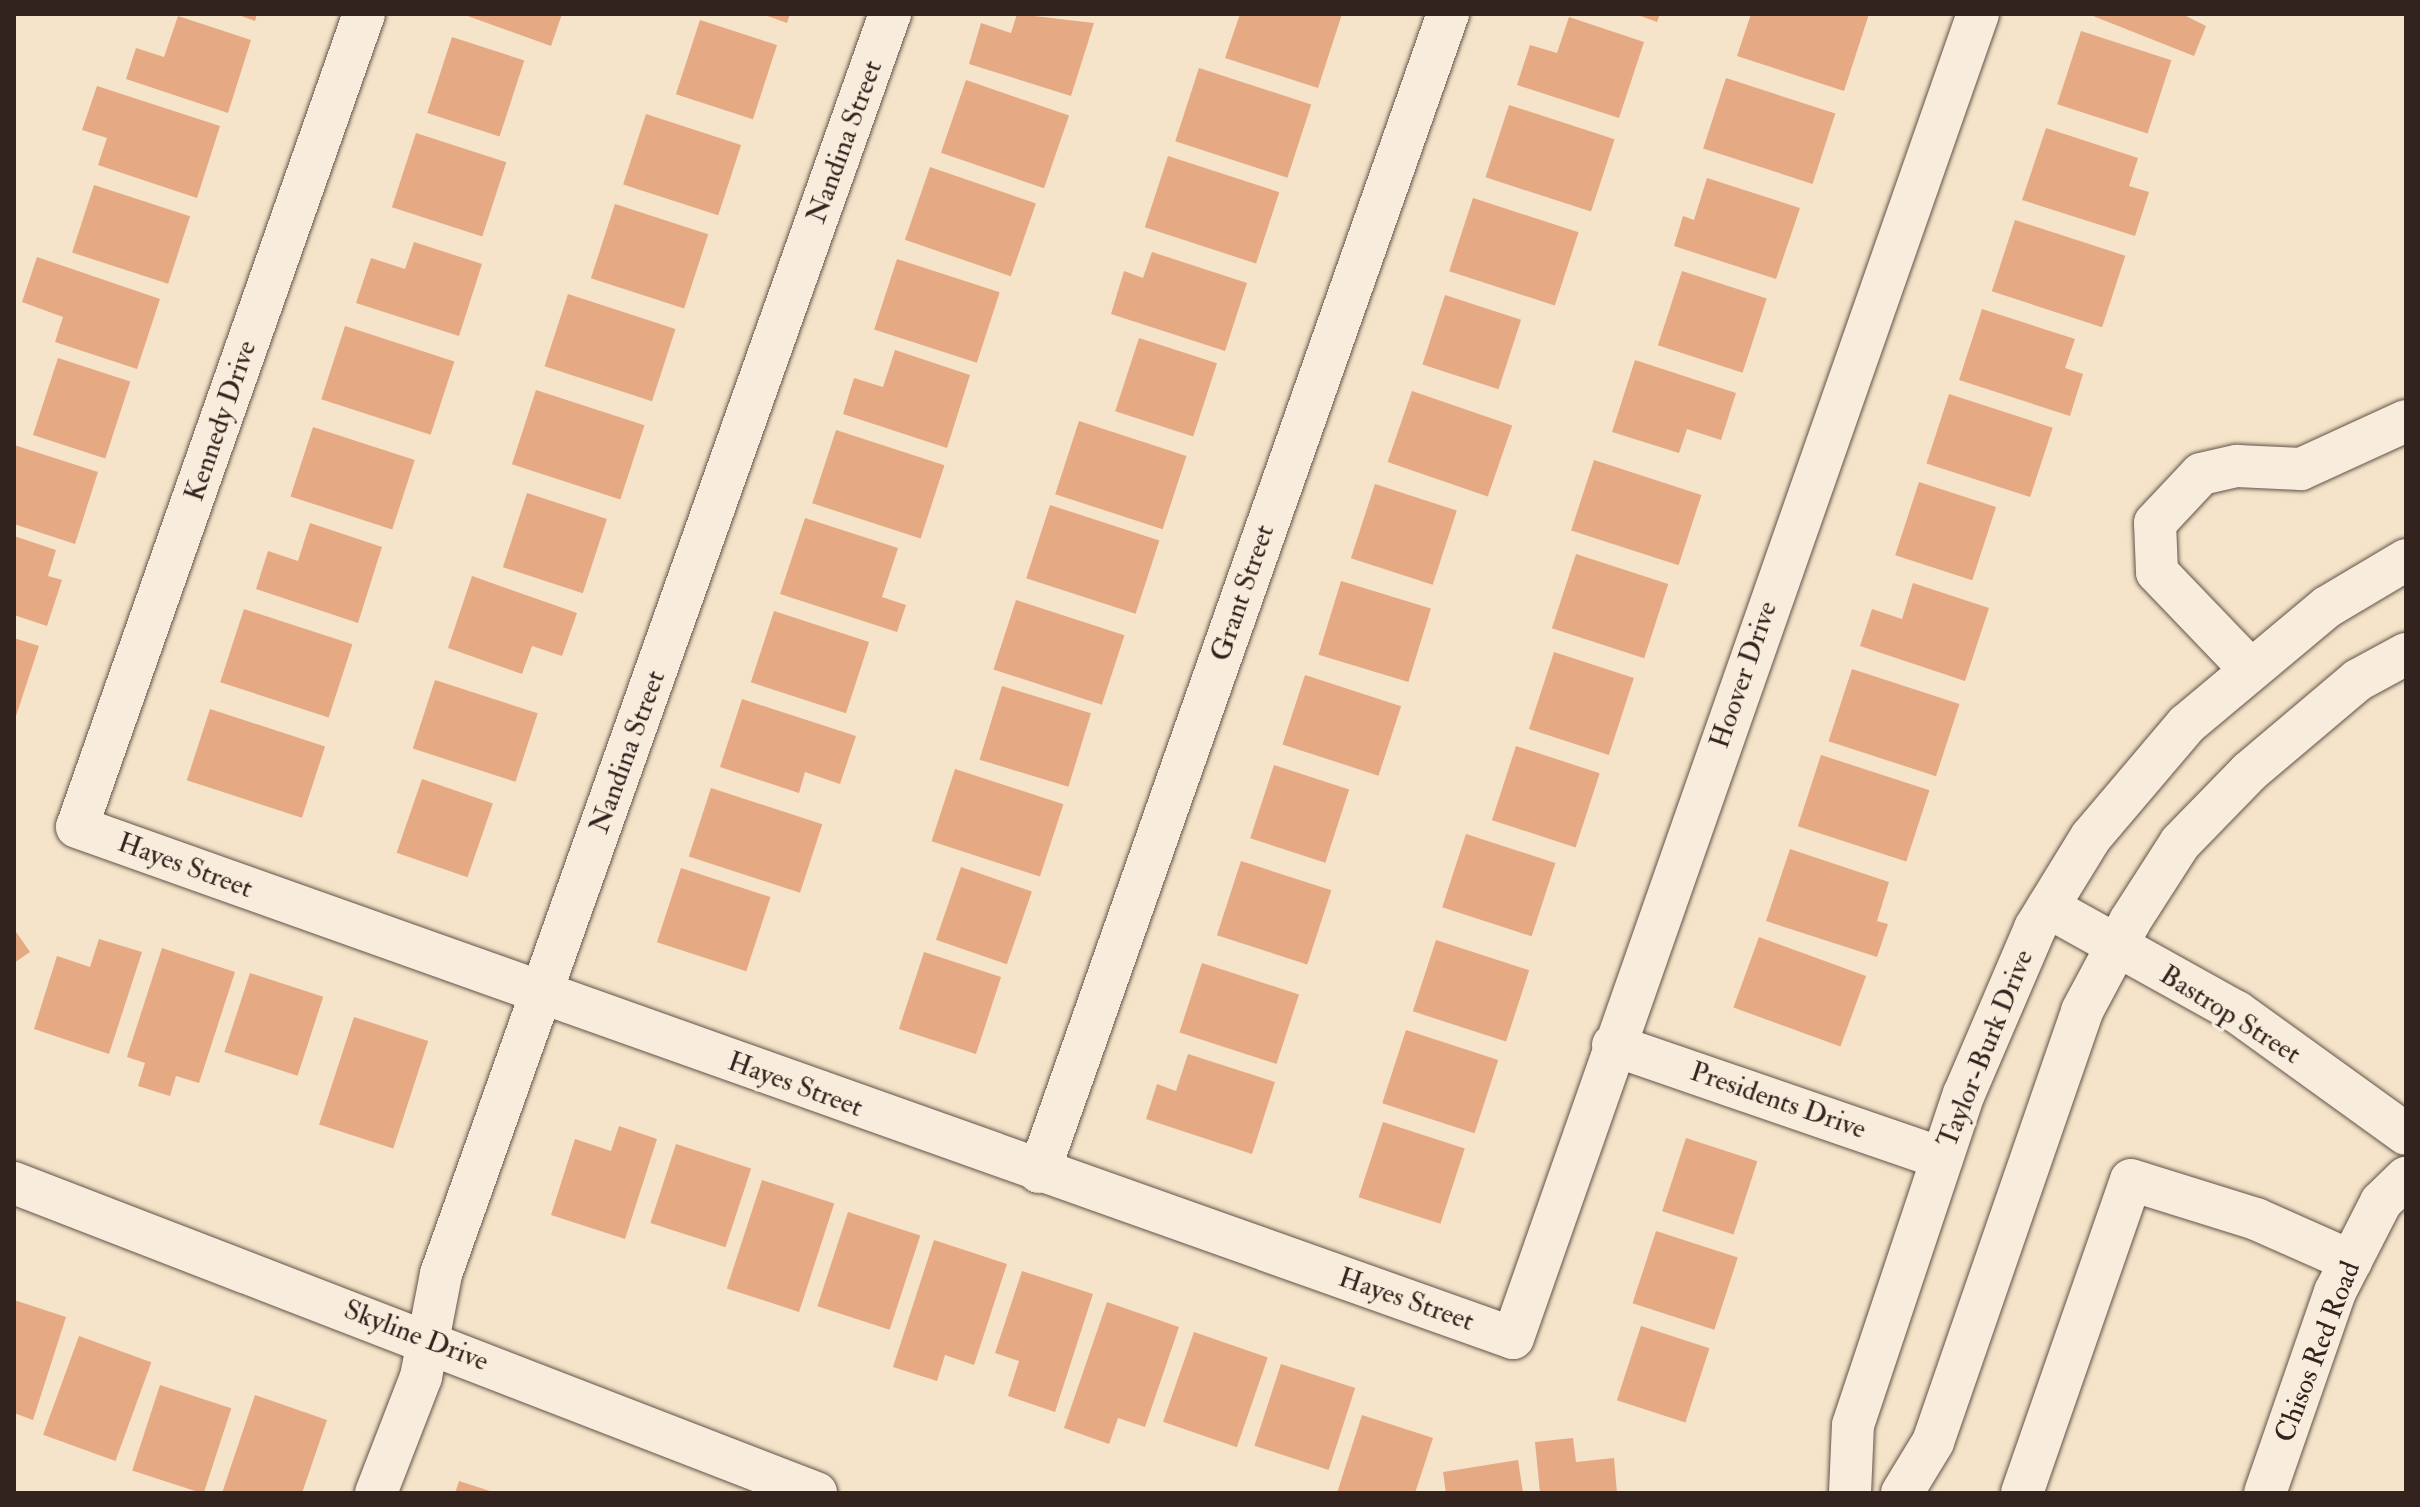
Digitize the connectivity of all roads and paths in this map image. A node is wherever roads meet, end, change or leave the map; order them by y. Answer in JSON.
{"nodes":[{"id":1,"x":364,"y":14,"type":"edge"},
{"id":2,"x":890,"y":14,"type":"edge"},
{"id":3,"x":1448,"y":14,"type":"edge"},
{"id":4,"x":1978,"y":14,"type":"edge"},
{"id":5,"x":2406,"y":421,"type":"edge"},
{"id":6,"x":2406,"y":560,"type":"edge"},
{"id":7,"x":2406,"y":654,"type":"edge"},
{"id":8,"x":2249,"y":668,"type":"junction"},
{"id":9,"x":77,"y":827,"type":"joint"},
{"id":10,"x":2048,"y":907,"type":"junction"},
{"id":11,"x":2116,"y":946,"type":"junction"},
{"id":12,"x":543,"y":994,"type":"junction"},
{"id":13,"x":1613,"y":1045,"type":"junction"},
{"id":14,"x":2406,"y":1134,"type":"edge"},
{"id":15,"x":1942,"y":1158,"type":"junction"},
{"id":16,"x":1039,"y":1172,"type":"junction"},
{"id":17,"x":2406,"y":1178,"type":"edge"},
{"id":18,"x":14,"y":1183,"type":"edge"},
{"id":19,"x":2351,"y":1261,"type":"junction"},
{"id":20,"x":1513,"y":1338,"type":"joint"},
{"id":21,"x":428,"y":1341,"type":"junction"},
{"id":22,"x":376,"y":1493,"type":"edge"},
{"id":23,"x":816,"y":1493,"type":"edge"},
{"id":24,"x":1850,"y":1493,"type":"edge"},
{"id":25,"x":1902,"y":1493,"type":"edge"},
{"id":26,"x":2022,"y":1493,"type":"edge"},
{"id":27,"x":2265,"y":1493,"type":"edge"}],
"edges":[{"from":1,"to":9,"type":"street","name":"Kennedy Drive"},
{"from":2,"to":12,"type":"street","name":"Nandina Street"},
{"from":3,"to":16,"type":"street","name":"Grant Street"},
{"from":4,"to":13,"type":"street","name":"Hoover Drive"},
{"from":5,"to":8,"type":"street"},
{"from":6,"to":8,"type":"street","name":"Taylor-Burk Drive"},
{"from":7,"to":11,"type":"street"},
{"from":8,"to":10,"type":"street","name":"Taylor-Burk Drive"},
{"from":9,"to":12,"type":"street","name":"Hayes Street"},
{"from":10,"to":11,"type":"street","name":"Bastrop Street"},
{"from":10,"to":15,"type":"street","name":"Taylor-Burk Drive"},
{"from":11,"to":14,"type":"street","name":"Bastrop Street"},
{"from":11,"to":25,"type":"street"},
{"from":12,"to":16,"type":"street","name":"Hayes Street"},
{"from":12,"to":21,"type":"street","name":"Nandina Street"},
{"from":13,"to":15,"type":"street","name":"Presidents Drive"},
{"from":13,"to":20,"type":"street","name":"Hoover Drive"},
{"from":15,"to":24,"type":"street","name":"Taylor-Burk Drive"},
{"from":16,"to":20,"type":"street","name":"Hayes Street"},
{"from":17,"to":19,"type":"street","name":"Chisos Red Road"},
{"from":18,"to":21,"type":"street","name":"Skyline Drive"},
{"from":19,"to":26,"type":"street"},
{"from":19,"to":27,"type":"street","name":"Chisos Red Road"},
{"from":21,"to":22,"type":"street","name":"Nandina Street"},
{"from":21,"to":23,"type":"street","name":"Skyline Drive"}]}
